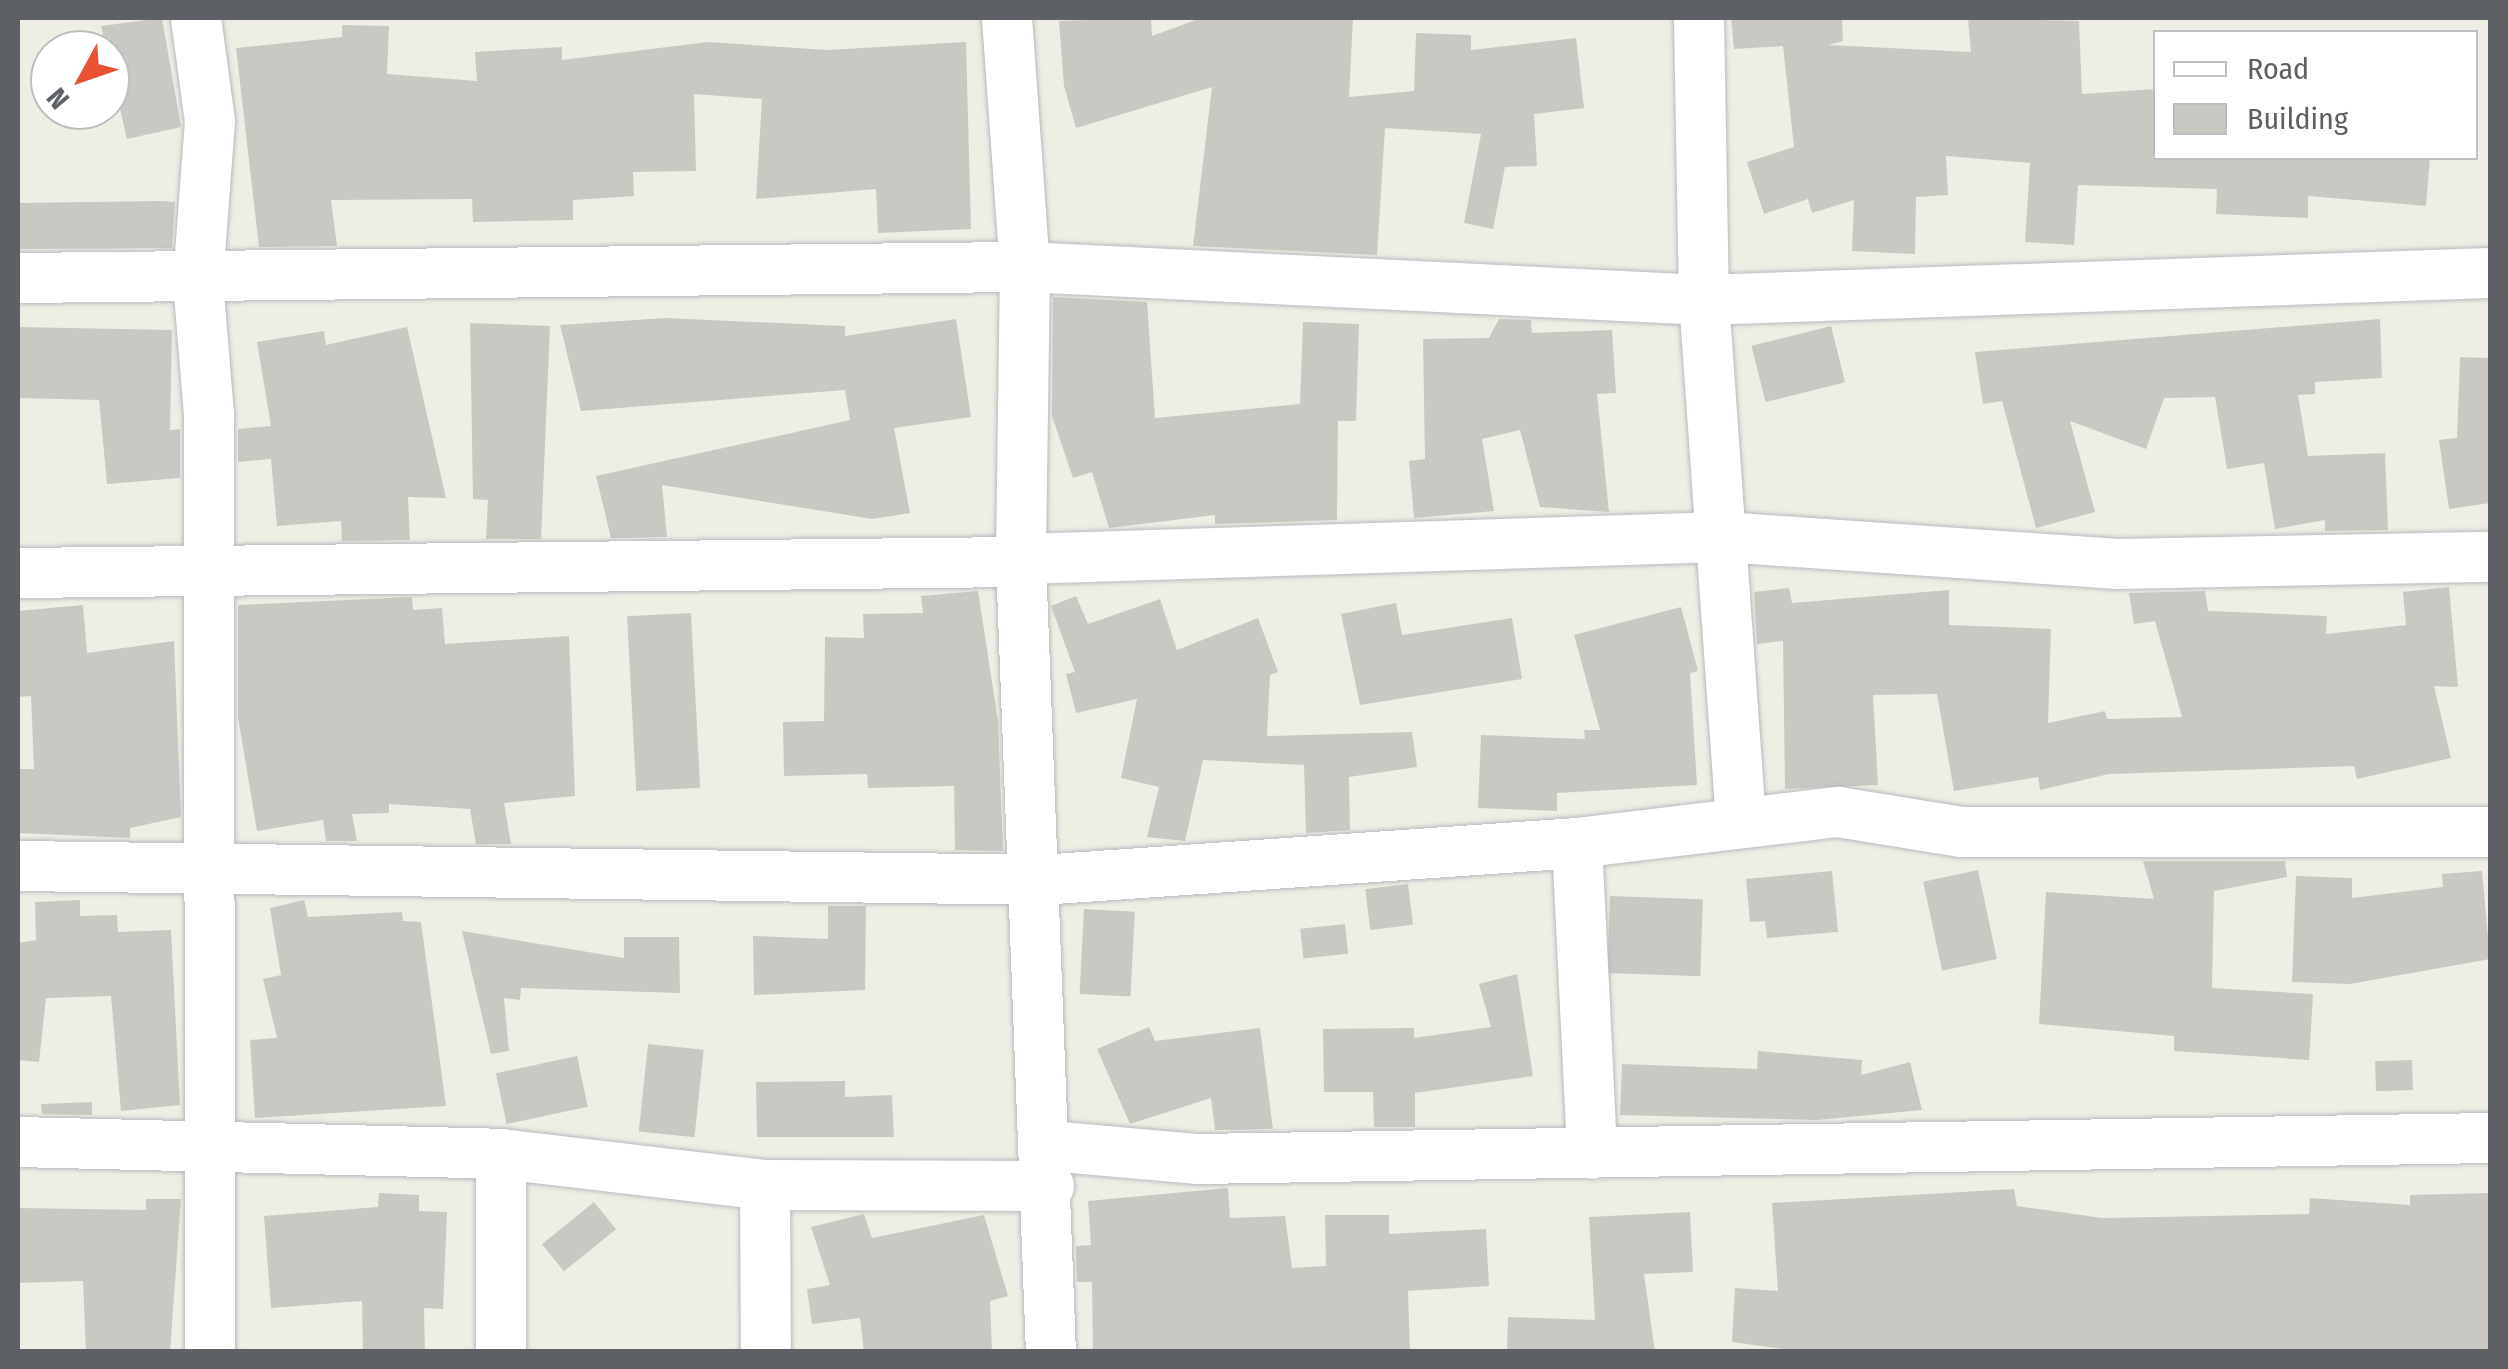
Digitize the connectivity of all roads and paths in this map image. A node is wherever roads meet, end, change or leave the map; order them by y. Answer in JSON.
{"nodes":[{"id":1,"x":196,"y":18,"type":"edge"},
{"id":2,"x":1008,"y":18,"type":"edge"},
{"id":3,"x":1699,"y":18,"type":"edge"},
{"id":4,"x":1025,"y":267,"type":"junction"},
{"id":5,"x":2490,"y":272,"type":"edge"},
{"id":6,"x":18,"y":278,"type":"edge"},
{"id":7,"x":198,"y":281,"type":"junction"},
{"id":8,"x":1704,"y":300,"type":"junction"},
{"id":9,"x":1722,"y":538,"type":"junction"},
{"id":10,"x":2490,"y":557,"type":"edge"},
{"id":11,"x":1023,"y":561,"type":"junction"},
{"id":12,"x":18,"y":573,"type":"edge"},
{"id":13,"x":206,"y":576,"type":"junction"},
{"id":14,"x":1740,"y":821,"type":"junction"},
{"id":15,"x":2490,"y":832,"type":"edge"},
{"id":16,"x":1578,"y":843,"type":"junction"},
{"id":17,"x":18,"y":866,"type":"edge"},
{"id":18,"x":211,"y":868,"type":"junction"},
{"id":19,"x":1040,"y":880,"type":"junction"},
{"id":20,"x":2490,"y":1138,"type":"edge"},
{"id":21,"x":18,"y":1142,"type":"edge"},
{"id":22,"x":210,"y":1143,"type":"junction"},
{"id":23,"x":501,"y":1154,"type":"junction"},
{"id":24,"x":1592,"y":1154,"type":"junction"},
{"id":25,"x":1049,"y":1166,"type":"junction"},
{"id":26,"x":764,"y":1185,"type":"junction"},
{"id":27,"x":210,"y":1352,"type":"edge"},
{"id":28,"x":500,"y":1352,"type":"edge"},
{"id":29,"x":766,"y":1352,"type":"edge"},
{"id":30,"x":1051,"y":1352,"type":"edge"}],
"edges":[{"from":1,"to":7,"type":"street"},
{"from":2,"to":4,"type":"street"},
{"from":3,"to":8,"type":"street"},
{"from":4,"to":7,"type":"street"},
{"from":4,"to":8,"type":"street"},
{"from":4,"to":11,"type":"street"},
{"from":5,"to":8,"type":"street"},
{"from":6,"to":7,"type":"street"},
{"from":7,"to":13,"type":"street"},
{"from":8,"to":9,"type":"street"},
{"from":9,"to":10,"type":"street"},
{"from":9,"to":11,"type":"street"},
{"from":9,"to":14,"type":"street"},
{"from":11,"to":13,"type":"street"},
{"from":11,"to":19,"type":"street"},
{"from":12,"to":13,"type":"street"},
{"from":13,"to":18,"type":"street"},
{"from":14,"to":15,"type":"street"},
{"from":14,"to":16,"type":"street"},
{"from":16,"to":19,"type":"street"},
{"from":16,"to":24,"type":"street"},
{"from":17,"to":18,"type":"street"},
{"from":18,"to":19,"type":"street"},
{"from":18,"to":22,"type":"street"},
{"from":19,"to":25,"type":"street"},
{"from":20,"to":24,"type":"street"},
{"from":21,"to":22,"type":"street"},
{"from":22,"to":23,"type":"street"},
{"from":22,"to":27,"type":"street"},
{"from":23,"to":26,"type":"street"},
{"from":23,"to":28,"type":"street"},
{"from":24,"to":25,"type":"street"},
{"from":25,"to":26,"type":"street"},
{"from":25,"to":30,"type":"street"},
{"from":26,"to":29,"type":"street"}]}
